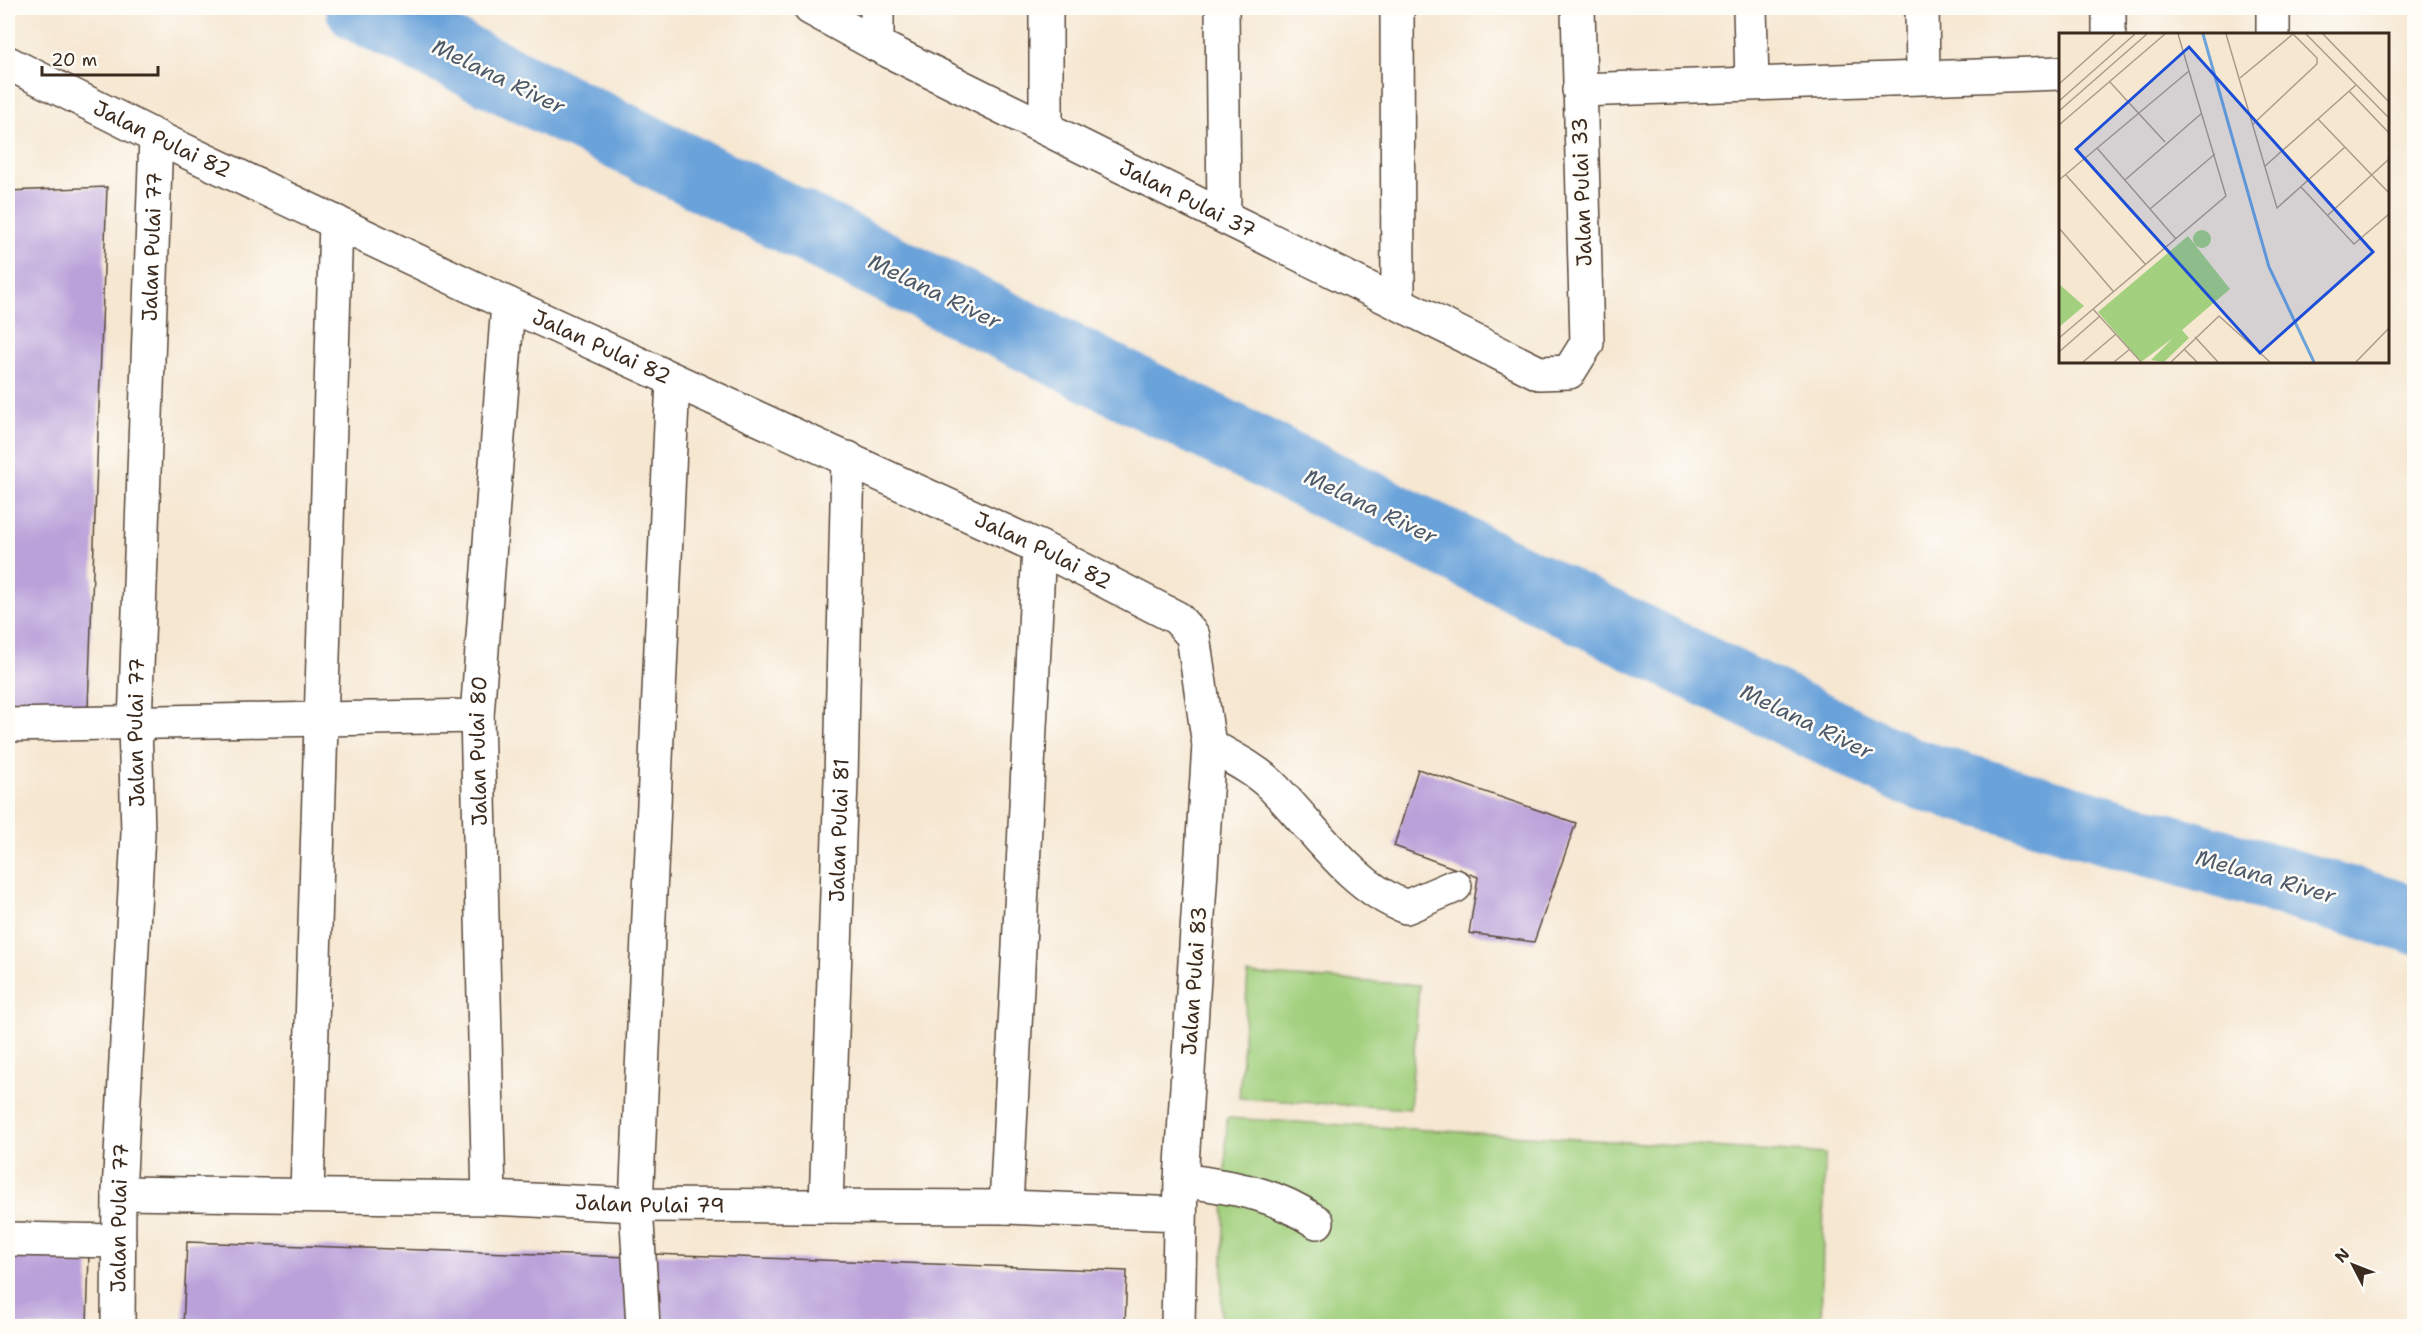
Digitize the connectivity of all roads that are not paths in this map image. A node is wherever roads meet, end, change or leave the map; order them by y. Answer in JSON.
{"nodes":[{"id":1,"x":810,"y":8,"type":"edge"},
{"id":2,"x":877,"y":8,"type":"edge"},
{"id":3,"x":1046,"y":8,"type":"edge"},
{"id":4,"x":1222,"y":8,"type":"edge"},
{"id":5,"x":1397,"y":8,"type":"edge"},
{"id":6,"x":1578,"y":8,"type":"edge"},
{"id":7,"x":1750,"y":8,"type":"edge"},
{"id":8,"x":1922,"y":8,"type":"edge"},
{"id":9,"x":2109,"y":8,"type":"edge"},
{"id":10,"x":2273,"y":8,"type":"edge"},
{"id":11,"x":2109,"y":33,"type":"edge"},
{"id":12,"x":2273,"y":33,"type":"edge"},
{"id":13,"x":877,"y":45,"type":"junction"},
{"id":14,"x":8,"y":63,"type":"edge"},
{"id":15,"x":2059,"y":73,"type":"edge"},
{"id":16,"x":1923,"y":76,"type":"junction"},
{"id":17,"x":1752,"y":83,"type":"junction"},
{"id":18,"x":1579,"y":90,"type":"junction"},
{"id":19,"x":1046,"y":128,"type":"junction"},
{"id":20,"x":156,"y":137,"type":"junction"},
{"id":21,"x":1224,"y":216,"type":"junction"},
{"id":22,"x":336,"y":222,"type":"junction"},
{"id":23,"x":1398,"y":302,"type":"junction"},
{"id":24,"x":508,"y":304,"type":"junction"},
{"id":25,"x":1569,"y":372,"type":"joint"},
{"id":26,"x":673,"y":380,"type":"junction"},
{"id":27,"x":848,"y":458,"type":"junction"},
{"id":28,"x":1039,"y":547,"type":"junction"},
{"id":29,"x":1193,"y":636,"type":"joint"},
{"id":30,"x":477,"y":716,"type":"junction"},
{"id":31,"x":320,"y":720,"type":"junction"},
{"id":32,"x":8,"y":724,"type":"edge"},
{"id":33,"x":135,"y":724,"type":"junction"},
{"id":34,"x":1209,"y":745,"type":"junction"},
{"id":35,"x":1455,"y":886,"type":"dead end"},
{"id":36,"x":1181,"y":1180,"type":"junction"},
{"id":37,"x":119,"y":1193,"type":"junction"},
{"id":38,"x":307,"y":1194,"type":"junction"},
{"id":39,"x":489,"y":1198,"type":"junction"},
{"id":40,"x":826,"y":1204,"type":"junction"},
{"id":41,"x":636,"y":1205,"type":"junction"},
{"id":42,"x":1006,"y":1207,"type":"junction"},
{"id":43,"x":1180,"y":1214,"type":"junction"},
{"id":44,"x":1317,"y":1222,"type":"dead end"},
{"id":45,"x":8,"y":1239,"type":"edge"},
{"id":46,"x":120,"y":1241,"type":"junction"},
{"id":47,"x":118,"y":1326,"type":"edge"},
{"id":48,"x":643,"y":1326,"type":"edge"},
{"id":49,"x":1178,"y":1326,"type":"edge"}],
"edges":[{"from":1,"to":13,"type":"street","name":"Jalan Pulai 37"},
{"from":2,"to":13,"type":"street"},
{"from":3,"to":19,"type":"street"},
{"from":4,"to":21,"type":"street"},
{"from":5,"to":23,"type":"street"},
{"from":6,"to":18,"type":"street","name":"Jalan Pulai 33"},
{"from":7,"to":17,"type":"street"},
{"from":8,"to":16,"type":"street"},
{"from":9,"to":11,"type":"street"},
{"from":10,"to":12,"type":"street"},
{"from":13,"to":19,"type":"street","name":"Jalan Pulai 37"},
{"from":14,"to":20,"type":"street","name":"Jalan Pulai 82"},
{"from":15,"to":16,"type":"street"},
{"from":16,"to":17,"type":"street"},
{"from":17,"to":18,"type":"street"},
{"from":18,"to":25,"type":"street","name":"Jalan Pulai 33"},
{"from":19,"to":21,"type":"street","name":"Jalan Pulai 37"},
{"from":20,"to":22,"type":"street","name":"Jalan Pulai 82"},
{"from":20,"to":33,"type":"street","name":"Jalan Pulai 77"},
{"from":21,"to":23,"type":"street","name":"Jalan Pulai 37"},
{"from":22,"to":24,"type":"street","name":"Jalan Pulai 82"},
{"from":22,"to":31,"type":"street"},
{"from":23,"to":25,"type":"street","name":"Jalan Pulai 37"},
{"from":24,"to":26,"type":"street","name":"Jalan Pulai 82"},
{"from":24,"to":30,"type":"street","name":"Jalan Pulai 80"},
{"from":26,"to":27,"type":"street","name":"Jalan Pulai 82"},
{"from":26,"to":41,"type":"street"},
{"from":27,"to":28,"type":"street","name":"Jalan Pulai 82"},
{"from":27,"to":40,"type":"street","name":"Jalan Pulai 81"},
{"from":28,"to":29,"type":"street","name":"Jalan Pulai 82"},
{"from":28,"to":42,"type":"street"},
{"from":29,"to":34,"type":"street","name":"Jalan Pulai 83"},
{"from":30,"to":31,"type":"street"},
{"from":30,"to":39,"type":"street","name":"Jalan Pulai 80"},
{"from":31,"to":33,"type":"street"},
{"from":31,"to":38,"type":"street"},
{"from":32,"to":33,"type":"street"},
{"from":33,"to":37,"type":"street","name":"Jalan Pulai 77"},
{"from":34,"to":35,"type":"street"},
{"from":34,"to":36,"type":"street","name":"Jalan Pulai 83"},
{"from":36,"to":43,"type":"street","name":"Jalan Pulai 83"},
{"from":36,"to":44,"type":"street"},
{"from":37,"to":38,"type":"street","name":"Jalan Pulai 79"},
{"from":37,"to":46,"type":"street","name":"Jalan Pulai 77"},
{"from":38,"to":39,"type":"street","name":"Jalan Pulai 79"},
{"from":39,"to":41,"type":"street","name":"Jalan Pulai 79"},
{"from":40,"to":41,"type":"street","name":"Jalan Pulai 79"},
{"from":40,"to":42,"type":"street","name":"Jalan Pulai 79"},
{"from":41,"to":48,"type":"street"},
{"from":42,"to":43,"type":"street","name":"Jalan Pulai 79"},
{"from":43,"to":49,"type":"street","name":"Jalan Pulai 83"},
{"from":45,"to":46,"type":"street"},
{"from":46,"to":47,"type":"street","name":"Jalan Pulai 77"}]}
